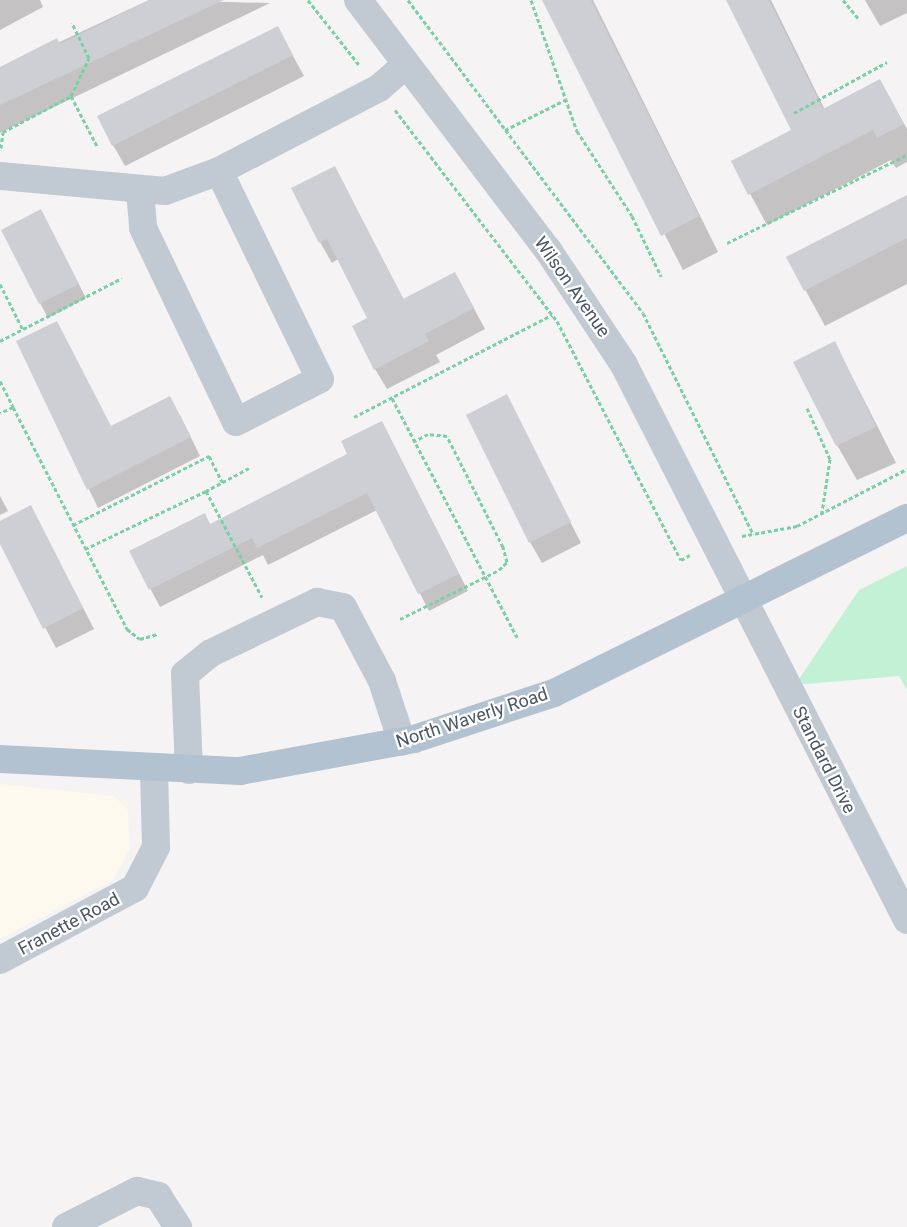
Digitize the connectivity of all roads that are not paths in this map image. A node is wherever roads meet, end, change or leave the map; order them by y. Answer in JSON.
{"nodes":[{"id":1,"x":358,"y":0,"type":"edge"},
{"id":2,"x":405,"y":65,"type":"junction"},
{"id":3,"x":219,"y":171,"type":"junction"},
{"id":4,"x":0,"y":176,"type":"edge"},
{"id":5,"x":140,"y":191,"type":"junction"},
{"id":6,"x":907,"y":518,"type":"edge"},
{"id":7,"x":742,"y":600,"type":"junction"},
{"id":8,"x":402,"y":742,"type":"junction"},
{"id":9,"x":0,"y":759,"type":"edge"},
{"id":10,"x":154,"y":770,"type":"junction"},
{"id":11,"x":189,"y":770,"type":"junction"},
{"id":12,"x":907,"y":920,"type":"edge"},
{"id":13,"x":0,"y":960,"type":"edge"},
{"id":14,"x":66,"y":1227,"type":"edge"},
{"id":15,"x":178,"y":1227,"type":"edge"}],
"edges":[{"from":1,"to":2,"type":"street","name":"Wilson Avenue"},
{"from":2,"to":3,"type":"street"},
{"from":2,"to":7,"type":"street","name":"Wilson Avenue"},
{"from":3,"to":5,"type":"street"},
{"from":3,"to":5,"type":"street"},
{"from":4,"to":5,"type":"street"},
{"from":6,"to":7,"type":"main road","name":"North Waverly Road"},
{"from":7,"to":8,"type":"main road","name":"North Waverly Road"},
{"from":7,"to":12,"type":"street","name":"Standard Drive"},
{"from":8,"to":11,"type":"main road","name":"North Waverly Road"},
{"from":8,"to":11,"type":"street"},
{"from":9,"to":10,"type":"main road","name":"North Waverly Road"},
{"from":10,"to":11,"type":"main road","name":"North Waverly Road"},
{"from":10,"to":13,"type":"street","name":"Franette Road"},
{"from":14,"to":15,"type":"street"}]}
